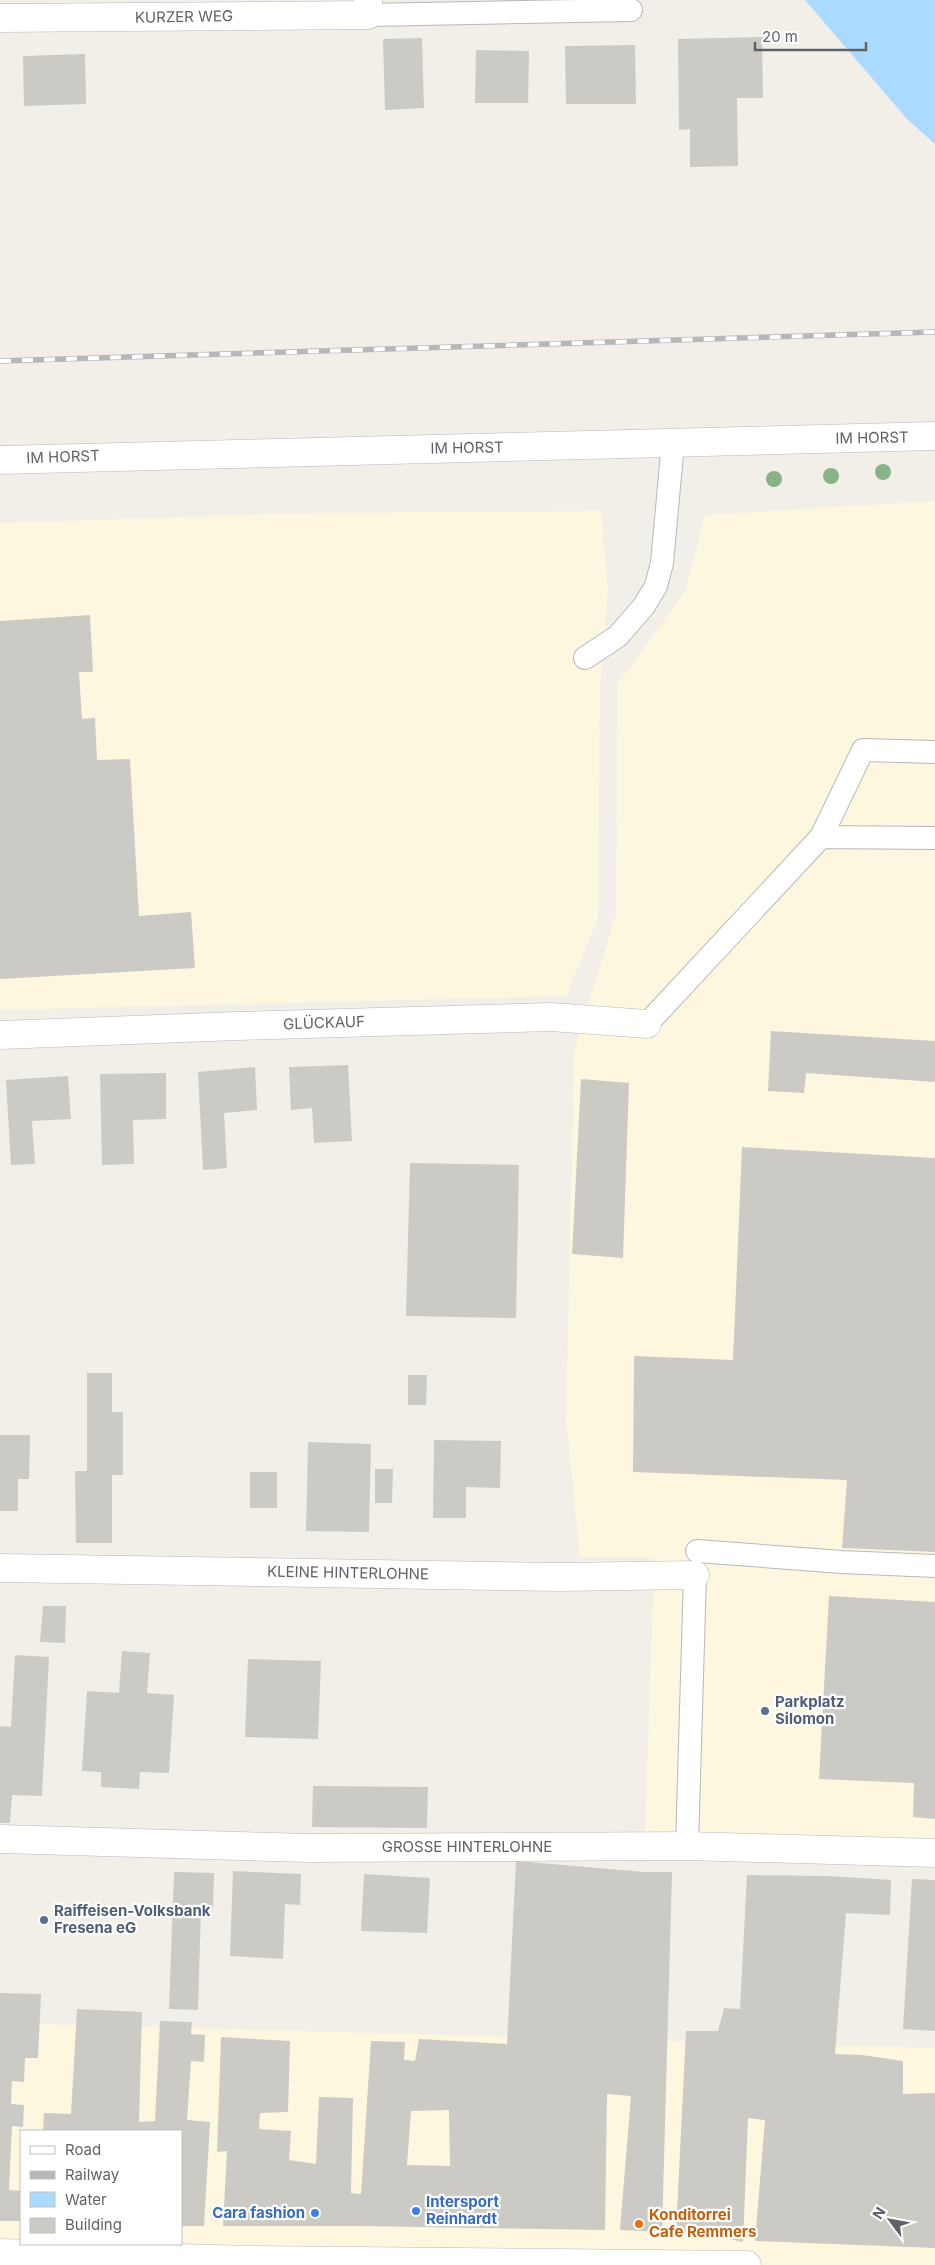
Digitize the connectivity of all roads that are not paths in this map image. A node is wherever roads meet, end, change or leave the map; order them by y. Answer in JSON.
{"nodes":[{"id":1,"x":368,"y":8,"type":"edge"},
{"id":2,"x":631,"y":10,"type":"dead end"},
{"id":3,"x":0,"y":18,"type":"edge"},
{"id":4,"x":935,"y":436,"type":"edge"},
{"id":5,"x":673,"y":443,"type":"junction"},
{"id":6,"x":0,"y":460,"type":"edge"},
{"id":7,"x":585,"y":658,"type":"dead end"},
{"id":8,"x":935,"y":752,"type":"edge"},
{"id":9,"x":821,"y":837,"type":"junction"},
{"id":10,"x":935,"y":838,"type":"edge"},
{"id":11,"x":647,"y":1024,"type":"joint"},
{"id":12,"x":0,"y":1035,"type":"edge"},
{"id":13,"x":696,"y":1563,"type":"junction"},
{"id":14,"x":935,"y":1566,"type":"edge"},
{"id":15,"x":0,"y":1568,"type":"edge"},
{"id":16,"x":0,"y":1839,"type":"edge"},
{"id":17,"x":687,"y":1846,"type":"junction"},
{"id":18,"x":935,"y":1853,"type":"edge"},
{"id":19,"x":0,"y":2253,"type":"edge"},
{"id":20,"x":605,"y":2264,"type":"edge"},
{"id":21,"x":747,"y":2265,"type":"edge"}],
"edges":[{"from":1,"to":2,"type":"lane"},
{"from":1,"to":3,"type":"street","name":"KURZER WEG"},
{"from":4,"to":5,"type":"street","name":"IM HORST"},
{"from":5,"to":6,"type":"street","name":"IM HORST"},
{"from":5,"to":7,"type":"lane"},
{"from":8,"to":9,"type":"lane"},
{"from":9,"to":10,"type":"lane"},
{"from":9,"to":11,"type":"lane"},
{"from":11,"to":12,"type":"street","name":"GLÜCKAUF"},
{"from":13,"to":14,"type":"lane"},
{"from":13,"to":15,"type":"street","name":"KLEINE HINTERLOHNE"},
{"from":13,"to":17,"type":"lane"},
{"from":16,"to":17,"type":"street","name":"GROSSE HINTERLOHNE"},
{"from":17,"to":18,"type":"street","name":"GROSSE HINTERLOHNE"},
{"from":19,"to":20,"type":"street"},
{"from":20,"to":21,"type":"street"}]}
